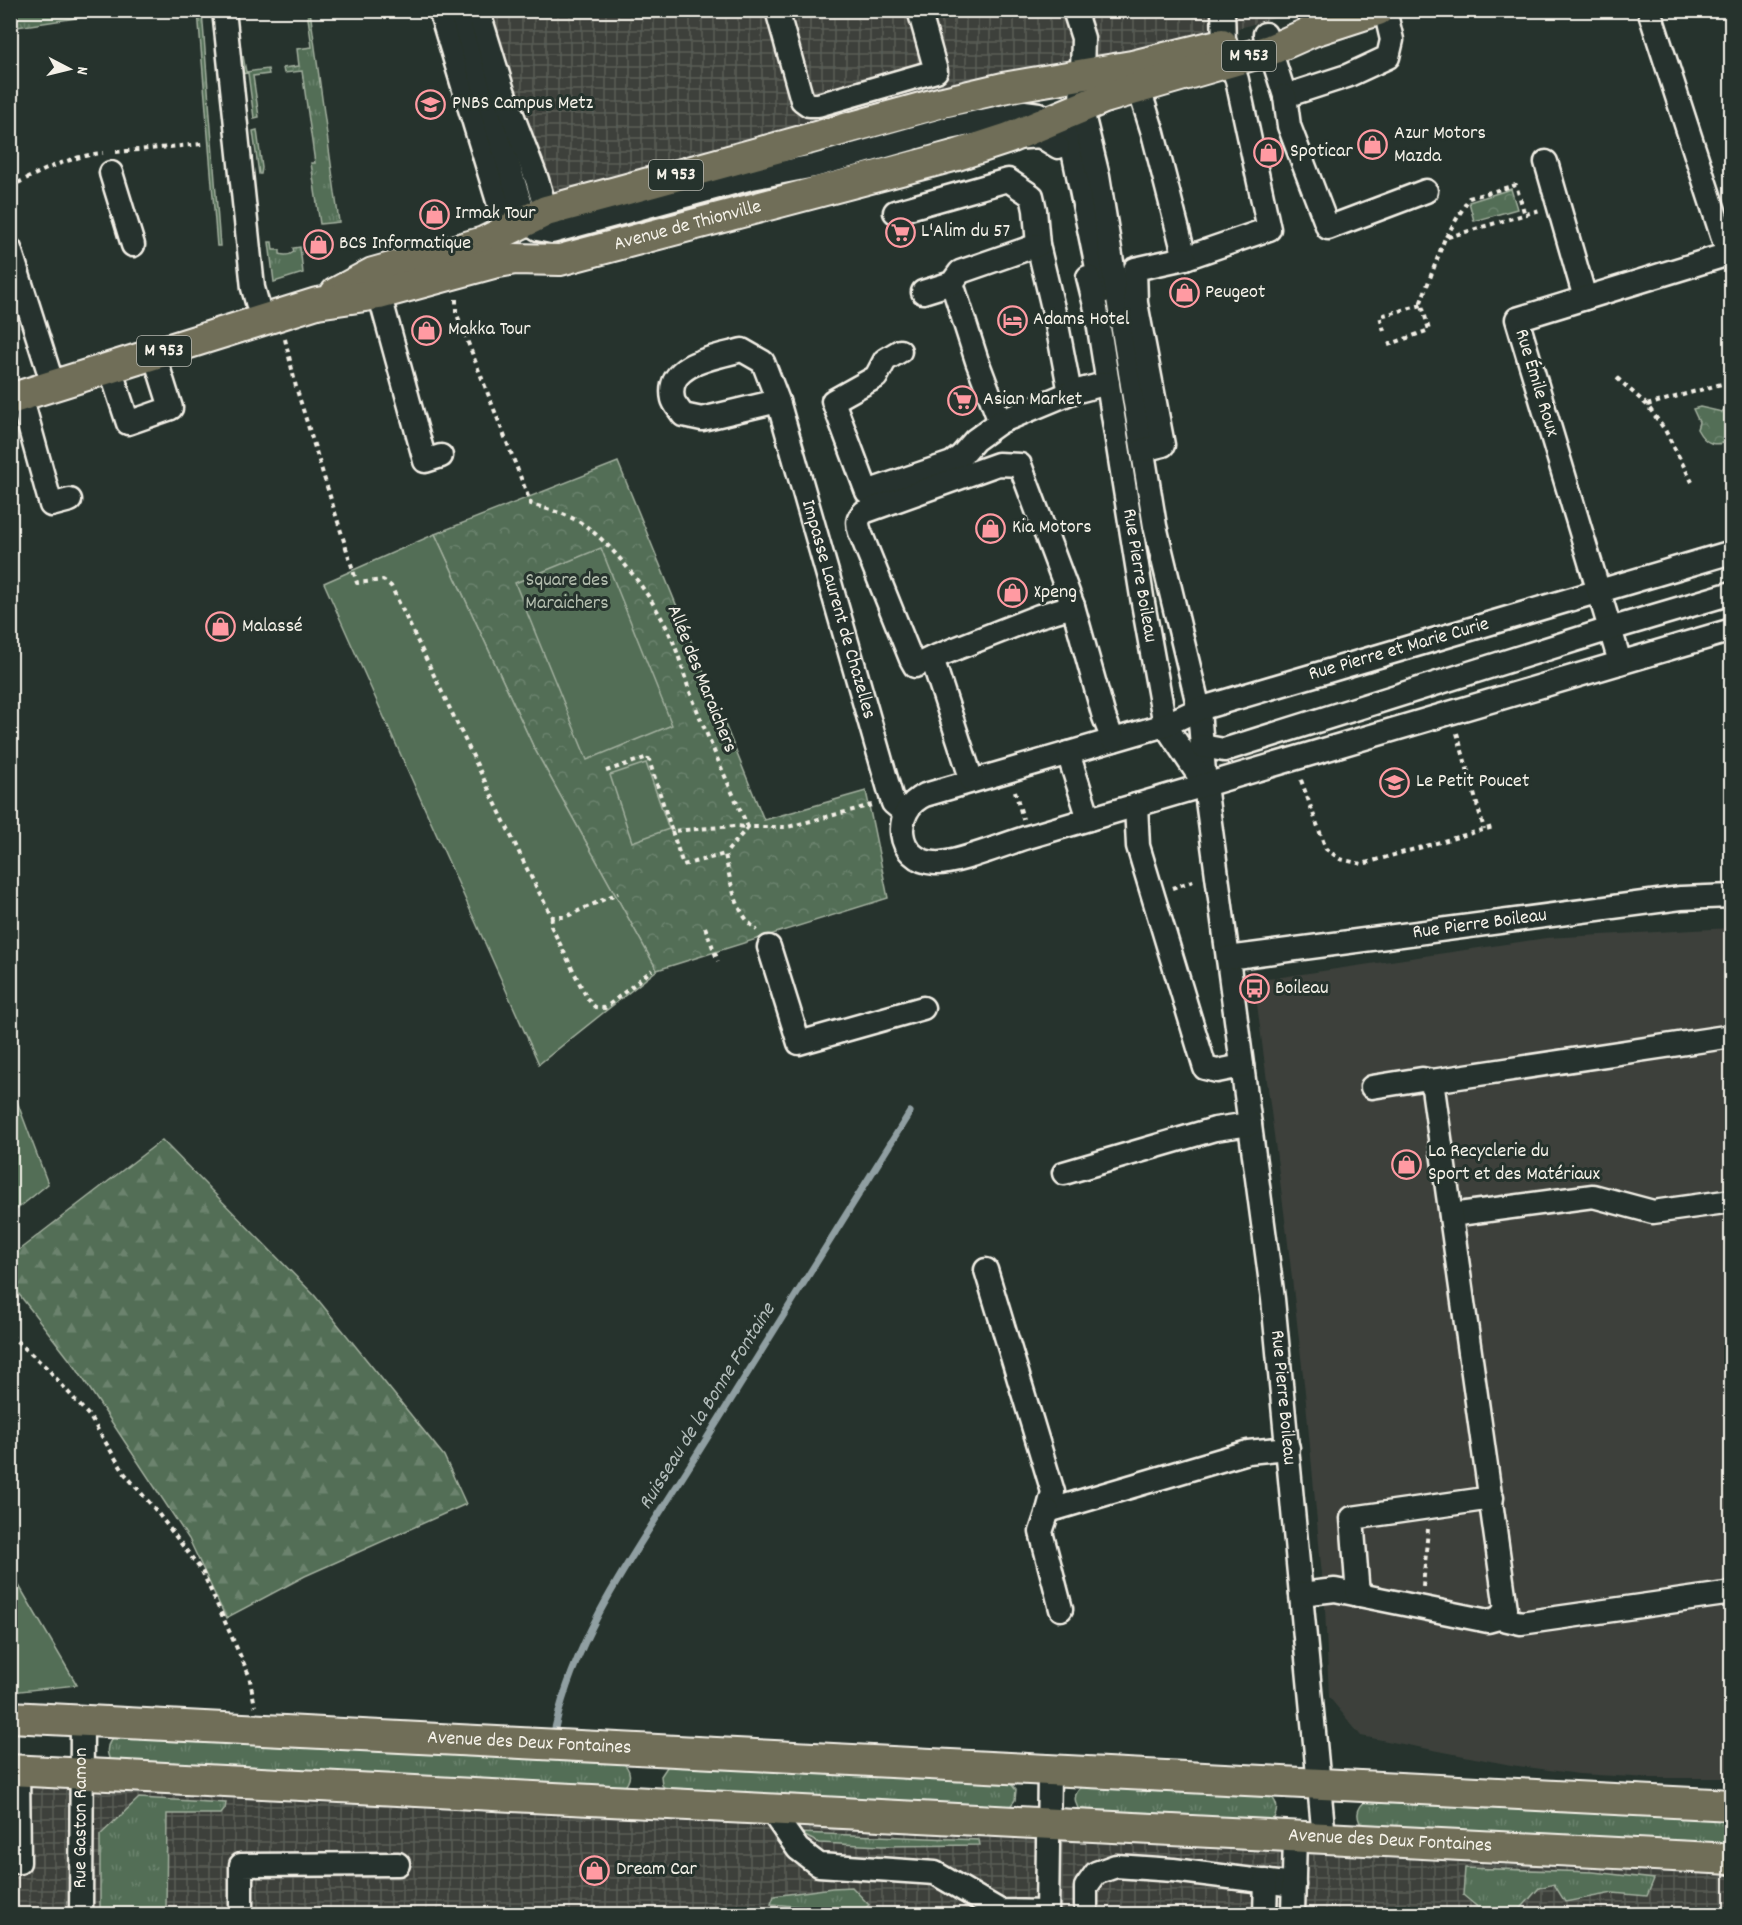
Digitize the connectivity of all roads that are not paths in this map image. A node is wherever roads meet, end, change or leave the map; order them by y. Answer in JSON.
{"nodes":[{"id":1,"x":224,"y":10,"type":"edge"},
{"id":2,"x":440,"y":10,"type":"edge"},
{"id":3,"x":460,"y":10,"type":"edge"},
{"id":4,"x":478,"y":10,"type":"edge"},
{"id":5,"x":777,"y":10,"type":"edge"},
{"id":6,"x":919,"y":10,"type":"edge"},
{"id":7,"x":1074,"y":10,"type":"edge"},
{"id":8,"x":1223,"y":10,"type":"edge"},
{"id":9,"x":1378,"y":10,"type":"edge"},
{"id":10,"x":1385,"y":10,"type":"edge"},
{"id":11,"x":1649,"y":10,"type":"edge"},
{"id":12,"x":1267,"y":42,"type":"junction"},
{"id":13,"x":1227,"y":52,"type":"junction"},
{"id":14,"x":1081,"y":75,"type":"junction"},
{"id":15,"x":1135,"y":77,"type":"junction"},
{"id":16,"x":913,"y":78,"type":"junction"},
{"id":17,"x":1046,"y":80,"type":"junction"},
{"id":18,"x":1285,"y":96,"type":"junction"},
{"id":19,"x":825,"y":103,"type":"junction"},
{"id":20,"x":1081,"y":106,"type":"junction"},
{"id":21,"x":921,"y":108,"type":"junction"},
{"id":22,"x":832,"y":132,"type":"junction"},
{"id":23,"x":1054,"y":134,"type":"junction"},
{"id":24,"x":936,"y":160,"type":"junction"},
{"id":25,"x":1546,"y":162,"type":"dead end"},
{"id":26,"x":111,"y":173,"type":"dead end"},
{"id":27,"x":1426,"y":191,"type":"dead end"},
{"id":28,"x":948,"y":198,"type":"junction"},
{"id":29,"x":895,"y":212,"type":"dead end"},
{"id":30,"x":538,"y":231,"type":"junction"},
{"id":31,"x":133,"y":245,"type":"dead end"},
{"id":32,"x":1038,"y":245,"type":"junction"},
{"id":33,"x":10,"y":249,"type":"edge"},
{"id":34,"x":1730,"y":254,"type":"edge"},
{"id":35,"x":1185,"y":258,"type":"junction"},
{"id":36,"x":515,"y":259,"type":"junction"},
{"id":37,"x":952,"y":283,"type":"junction"},
{"id":38,"x":376,"y":284,"type":"junction"},
{"id":39,"x":923,"y":292,"type":"dead end"},
{"id":40,"x":1585,"y":298,"type":"junction"},
{"id":41,"x":271,"y":318,"type":"junction"},
{"id":42,"x":900,"y":351,"type":"dead end"},
{"id":43,"x":154,"y":354,"type":"junction"},
{"id":44,"x":110,"y":368,"type":"junction"},
{"id":45,"x":53,"y":386,"type":"junction"},
{"id":46,"x":1108,"y":386,"type":"junction"},
{"id":47,"x":1070,"y":393,"type":"junction"},
{"id":48,"x":16,"y":397,"type":"edge"},
{"id":49,"x":778,"y":401,"type":"dead end"},
{"id":50,"x":1000,"y":422,"type":"junction"},
{"id":51,"x":1142,"y":443,"type":"junction"},
{"id":52,"x":441,"y":456,"type":"dead end"},
{"id":53,"x":70,"y":500,"type":"dead end"},
{"id":54,"x":1731,"y":552,"type":"edge"},
{"id":55,"x":1598,"y":591,"type":"junction"},
{"id":56,"x":1731,"y":593,"type":"edge"},
{"id":57,"x":1073,"y":606,"type":"junction"},
{"id":58,"x":1610,"y":629,"type":"junction"},
{"id":59,"x":1731,"y":630,"type":"edge"},
{"id":60,"x":932,"y":658,"type":"junction"},
{"id":61,"x":1620,"y":662,"type":"junction"},
{"id":62,"x":1183,"y":717,"type":"junction"},
{"id":63,"x":1113,"y":740,"type":"junction"},
{"id":64,"x":1203,"y":746,"type":"junction"},
{"id":65,"x":1068,"y":753,"type":"junction"},
{"id":66,"x":972,"y":781,"type":"junction"},
{"id":67,"x":1205,"y":785,"type":"junction"},
{"id":68,"x":1136,"y":805,"type":"junction"},
{"id":69,"x":905,"y":813,"type":"junction"},
{"id":70,"x":1089,"y":819,"type":"junction"},
{"id":71,"x":1731,"y":896,"type":"edge"},
{"id":72,"x":769,"y":947,"type":"dead end"},
{"id":73,"x":1228,"y":958,"type":"junction"},
{"id":74,"x":923,"y":1008,"type":"dead end"},
{"id":75,"x":1731,"y":1036,"type":"edge"},
{"id":76,"x":1242,"y":1066,"type":"junction"},
{"id":77,"x":1432,"y":1081,"type":"junction"},
{"id":78,"x":1372,"y":1087,"type":"dead end"},
{"id":79,"x":1250,"y":1124,"type":"junction"},
{"id":80,"x":1064,"y":1173,"type":"dead end"},
{"id":81,"x":1731,"y":1201,"type":"edge"},
{"id":82,"x":1451,"y":1215,"type":"junction"},
{"id":83,"x":986,"y":1270,"type":"dead end"},
{"id":84,"x":1288,"y":1448,"type":"junction"},
{"id":85,"x":1492,"y":1498,"type":"junction"},
{"id":86,"x":1048,"y":1511,"type":"junction"},
{"id":87,"x":1731,"y":1593,"type":"edge"},
{"id":88,"x":1301,"y":1594,"type":"junction"},
{"id":89,"x":1358,"y":1595,"type":"junction"},
{"id":90,"x":1061,"y":1609,"type":"dead end"},
{"id":91,"x":1499,"y":1618,"type":"junction"},
{"id":92,"x":10,"y":1717,"type":"edge"},
{"id":93,"x":82,"y":1722,"type":"junction"},
{"id":94,"x":14,"y":1770,"type":"edge"},
{"id":95,"x":1049,"y":1772,"type":"junction"},
{"id":96,"x":82,"y":1774,"type":"junction"},
{"id":97,"x":1319,"y":1784,"type":"junction"},
{"id":98,"x":1731,"y":1806,"type":"edge"},
{"id":99,"x":770,"y":1809,"type":"junction"},
{"id":100,"x":1048,"y":1823,"type":"junction"},
{"id":101,"x":1309,"y":1837,"type":"junction"},
{"id":102,"x":1731,"y":1859,"type":"edge"},
{"id":103,"x":19,"y":1862,"type":"dead end"},
{"id":104,"x":398,"y":1864,"type":"dead end"},
{"id":105,"x":1266,"y":1881,"type":"junction"},
{"id":106,"x":1294,"y":1885,"type":"junction"},
{"id":107,"x":1047,"y":1913,"type":"edge"},
{"id":108,"x":81,"y":1914,"type":"edge"},
{"id":109,"x":241,"y":1914,"type":"edge"},
{"id":110,"x":1086,"y":1914,"type":"edge"},
{"id":111,"x":1265,"y":1914,"type":"edge"},
{"id":112,"x":1293,"y":1914,"type":"edge"}],
"edges":[{"from":1,"to":41,"type":"street"},
{"from":2,"to":30,"type":"street"},
{"from":3,"to":30,"type":"street"},
{"from":4,"to":30,"type":"street"},
{"from":5,"to":19,"type":"street"},
{"from":6,"to":16,"type":"street"},
{"from":7,"to":14,"type":"street","name":"Rue Pierre Boileau"},
{"from":8,"to":13,"type":"street"},
{"from":9,"to":12,"type":"main road","name":"Avenue de Thionville","number":"M 953"},
{"from":10,"to":18,"type":"street"},
{"from":11,"to":34,"type":"street"},
{"from":12,"to":13,"type":"main road","name":"Avenue de Thionville","number":"M 953"},
{"from":12,"to":18,"type":"street"},
{"from":13,"to":15,"type":"main road","name":"Avenue de Thionville","number":"M 953"},
{"from":13,"to":35,"type":"street"},
{"from":14,"to":15,"type":"main road","name":"Avenue de Thionville","number":"M 953"},
{"from":14,"to":17,"type":"main road","name":"Avenue de Thionville","number":"M 953"},
{"from":14,"to":20,"type":"street","name":"Rue Pierre Boileau"},
{"from":15,"to":20,"type":"main road","name":"Avenue de Thionville","number":"M 953"},
{"from":15,"to":35,"type":"street"},
{"from":16,"to":19,"type":"street"},
{"from":16,"to":21,"type":"street"},
{"from":17,"to":21,"type":"main road","name":"Avenue de Thionville","number":"M 953"},
{"from":17,"to":23,"type":"street","name":"Rue Pierre Boileau"},
{"from":18,"to":27,"type":"street"},
{"from":19,"to":22,"type":"street"},
{"from":20,"to":23,"type":"main road","name":"Avenue de Thionville","number":"M 953"},
{"from":20,"to":51,"type":"street","name":"Rue Pierre Boileau"},
{"from":21,"to":22,"type":"main road","name":"Avenue de Thionville","number":"M 953"},
{"from":22,"to":30,"type":"main road","name":"Avenue de Thionville","number":"M 953"},
{"from":23,"to":24,"type":"main road","name":"Avenue de Thionville","number":"M 953"},
{"from":23,"to":30,"type":"street","name":"Avenue de Thionville","number":"M 953"},
{"from":23,"to":46,"type":"street","name":"Rue Pierre Boileau"},
{"from":23,"to":51,"type":"street","name":"Rue Pierre Boileau"},
{"from":24,"to":28,"type":"street"},
{"from":24,"to":30,"type":"main road","name":"Avenue de Thionville","number":"M 953"},
{"from":25,"to":40,"type":"street"},
{"from":26,"to":31,"type":"street"},
{"from":28,"to":29,"type":"street"},
{"from":28,"to":32,"type":"street"},
{"from":30,"to":36,"type":"main road"},
{"from":30,"to":36,"type":"main road","name":"Avenue de Thionville","number":"M 953"},
{"from":30,"to":38,"type":"main road","name":"Avenue de Thionville","number":"M 953"},
{"from":32,"to":37,"type":"street"},
{"from":32,"to":47,"type":"street"},
{"from":33,"to":45,"type":"street"},
{"from":34,"to":40,"type":"street","name":"Rue Émile Roux"},
{"from":35,"to":51,"type":"street"},
{"from":36,"to":38,"type":"main road","name":"Avenue de Thionville","number":"M 953"},
{"from":37,"to":39,"type":"street"},
{"from":37,"to":50,"type":"street"},
{"from":38,"to":41,"type":"main road","name":"Avenue de Thionville","number":"M 953"},
{"from":38,"to":52,"type":"street"},
{"from":40,"to":55,"type":"street","name":"Rue Émile Roux"},
{"from":41,"to":43,"type":"main road","name":"Avenue de Thionville","number":"M 953"},
{"from":42,"to":50,"type":"street"},
{"from":43,"to":44,"type":"main road","name":"Avenue de Thionville","number":"M 953"},
{"from":43,"to":44,"type":"street"},
{"from":44,"to":45,"type":"main road","name":"Avenue de Thionville","number":"M 953"},
{"from":45,"to":48,"type":"main road","name":"Avenue de Thionville","number":"M 953"},
{"from":46,"to":47,"type":"street"},
{"from":46,"to":62,"type":"street","name":"Rue Pierre Boileau"},
{"from":47,"to":50,"type":"street"},
{"from":48,"to":53,"type":"street"},
{"from":49,"to":69,"type":"street","name":"Impasse Laurent de Chazelles"},
{"from":51,"to":62,"type":"street","name":"Rue Pierre Boileau"},
{"from":54,"to":55,"type":"street","name":"Rue Pierre et Marie Curie"},
{"from":55,"to":58,"type":"street","name":"Rue Émile Roux"},
{"from":55,"to":62,"type":"street","name":"Rue Pierre et Marie Curie"},
{"from":56,"to":58,"type":"street"},
{"from":57,"to":60,"type":"street"},
{"from":57,"to":60,"type":"street"},
{"from":57,"to":63,"type":"street"},
{"from":58,"to":61,"type":"street","name":"Rue Émile Roux"},
{"from":58,"to":64,"type":"street"},
{"from":59,"to":61,"type":"street"},
{"from":60,"to":66,"type":"street"},
{"from":61,"to":67,"type":"street"},
{"from":62,"to":63,"type":"street","name":"Rue Pierre et Marie Curie"},
{"from":62,"to":64,"type":"street","name":"Rue Pierre Boileau"},
{"from":62,"to":67,"type":"street","name":"Rue Pierre Boileau"},
{"from":63,"to":65,"type":"street","name":"Rue Pierre et Marie Curie"},
{"from":64,"to":67,"type":"street","name":"Rue Pierre Boileau"},
{"from":65,"to":66,"type":"street","name":"Rue Pierre et Marie Curie"},
{"from":65,"to":70,"type":"street"},
{"from":66,"to":69,"type":"street","name":"Rue Pierre et Marie Curie"},
{"from":67,"to":68,"type":"street"},
{"from":67,"to":73,"type":"street","name":"Rue Pierre Boileau"},
{"from":68,"to":70,"type":"street"},
{"from":68,"to":76,"type":"street"},
{"from":69,"to":70,"type":"street"},
{"from":71,"to":73,"type":"street","name":"Rue Pierre Boileau"},
{"from":72,"to":74,"type":"street"},
{"from":73,"to":76,"type":"street","name":"Rue Pierre Boileau"},
{"from":75,"to":77,"type":"street"},
{"from":76,"to":79,"type":"street","name":"Rue Pierre Boileau"},
{"from":77,"to":78,"type":"street"},
{"from":77,"to":82,"type":"street"},
{"from":79,"to":80,"type":"street"},
{"from":79,"to":84,"type":"street","name":"Rue Pierre Boileau"},
{"from":81,"to":82,"type":"street"},
{"from":82,"to":85,"type":"street"},
{"from":83,"to":86,"type":"street"},
{"from":84,"to":86,"type":"street"},
{"from":84,"to":88,"type":"street","name":"Rue Pierre Boileau"},
{"from":85,"to":89,"type":"street"},
{"from":85,"to":91,"type":"street"},
{"from":86,"to":90,"type":"street"},
{"from":87,"to":91,"type":"street"},
{"from":88,"to":89,"type":"street"},
{"from":88,"to":97,"type":"street","name":"Rue Pierre Boileau"},
{"from":89,"to":91,"type":"street"},
{"from":92,"to":93,"type":"main road","name":"Avenue des Deux Fontaines"},
{"from":93,"to":95,"type":"main road","name":"Avenue des Deux Fontaines"},
{"from":93,"to":96,"type":"street","name":"Rue Gaston Ramon"},
{"from":94,"to":96,"type":"main road","name":"Avenue des Deux Fontaines"},
{"from":94,"to":103,"type":"street"},
{"from":95,"to":97,"type":"main road","name":"Avenue des Deux Fontaines"},
{"from":95,"to":100,"type":"street"},
{"from":96,"to":99,"type":"main road","name":"Avenue des Deux Fontaines"},
{"from":96,"to":108,"type":"street","name":"Rue Gaston Ramon"},
{"from":97,"to":98,"type":"main road","name":"Avenue des Deux Fontaines"},
{"from":97,"to":101,"type":"street","name":"Rue Pierre Boileau"},
{"from":99,"to":100,"type":"main road","name":"Avenue des Deux Fontaines"},
{"from":99,"to":107,"type":"street"},
{"from":100,"to":101,"type":"main road","name":"Avenue des Deux Fontaines"},
{"from":100,"to":107,"type":"street"},
{"from":101,"to":102,"type":"main road","name":"Avenue des Deux Fontaines"},
{"from":101,"to":106,"type":"street","name":"Rue Pierre Boileau"},
{"from":104,"to":109,"type":"street"},
{"from":105,"to":106,"type":"street"},
{"from":105,"to":110,"type":"street"},
{"from":105,"to":111,"type":"street"},
{"from":106,"to":112,"type":"street","name":"Rue Pierre Boileau"}]}
